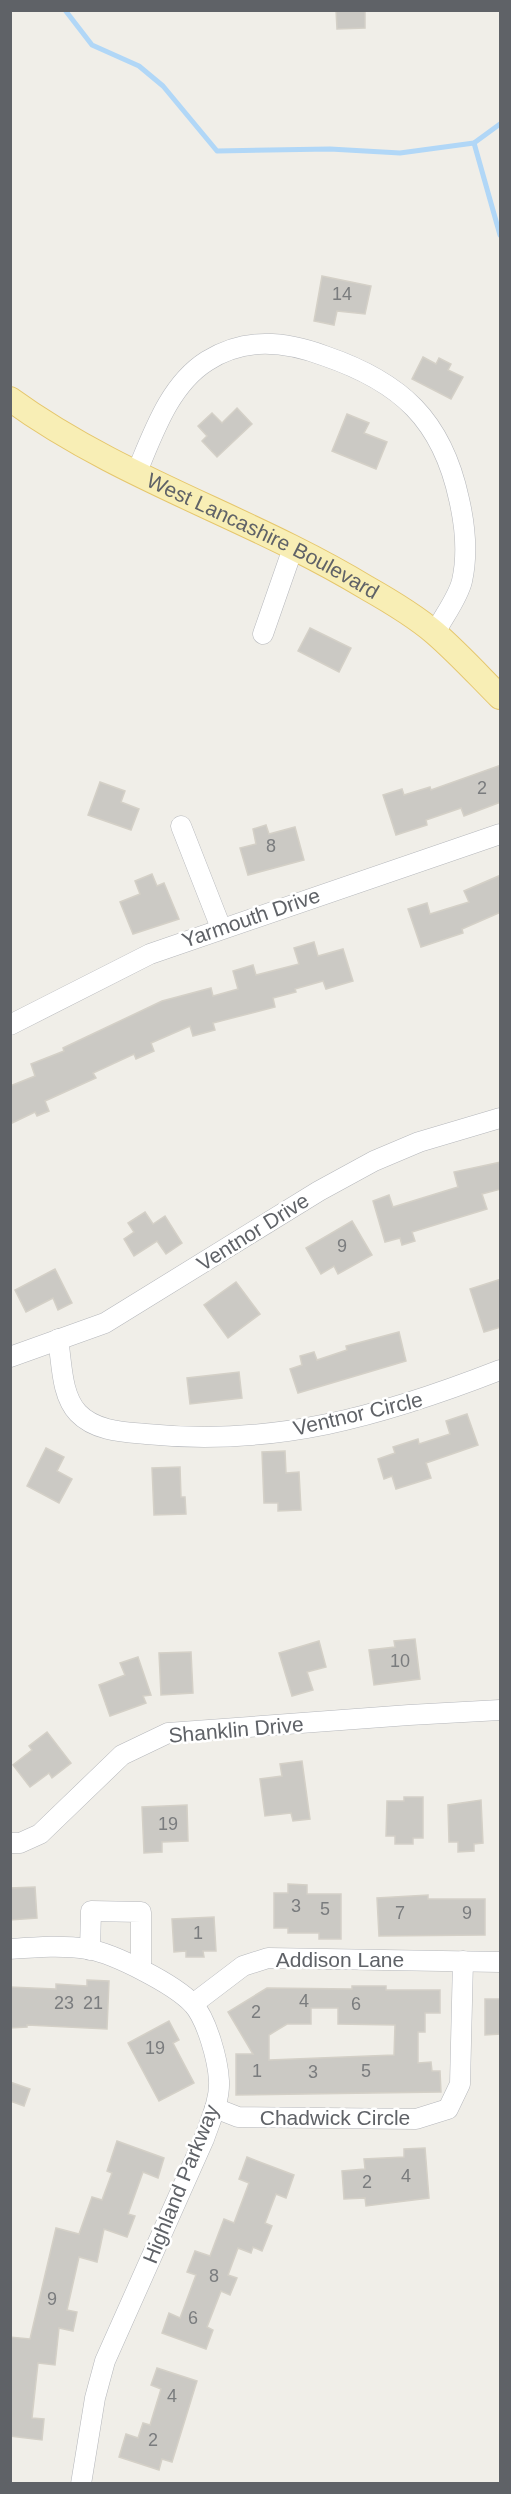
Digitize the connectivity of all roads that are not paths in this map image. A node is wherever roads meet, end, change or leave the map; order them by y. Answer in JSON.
{"nodes":[{"id":1,"x":10,"y":399,"type":"edge"},
{"id":2,"x":136,"y":474,"type":"junction"},
{"id":3,"x":294,"y":548,"type":"junction"},
{"id":4,"x":435,"y":633,"type":"junction"},
{"id":5,"x":263,"y":634,"type":"dead end"},
{"id":6,"x":501,"y":697,"type":"edge"},
{"id":7,"x":181,"y":826,"type":"dead end"},
{"id":8,"x":501,"y":834,"type":"edge"},
{"id":9,"x":220,"y":928,"type":"junction"},
{"id":10,"x":10,"y":1025,"type":"edge"},
{"id":11,"x":501,"y":1118,"type":"edge"},
{"id":12,"x":58,"y":1340,"type":"junction"},
{"id":13,"x":10,"y":1357,"type":"edge"},
{"id":14,"x":501,"y":1370,"type":"edge"},
{"id":15,"x":501,"y":1710,"type":"edge"},
{"id":16,"x":10,"y":1843,"type":"edge"},
{"id":17,"x":10,"y":1949,"type":"edge"},
{"id":18,"x":90,"y":1950,"type":"junction"},
{"id":19,"x":463,"y":1961,"type":"junction"},
{"id":20,"x":501,"y":1962,"type":"edge"},
{"id":21,"x":141,"y":1968,"type":"junction"},
{"id":22,"x":193,"y":2004,"type":"junction"},
{"id":23,"x":215,"y":2108,"type":"junction"},
{"id":24,"x":81,"y":2484,"type":"edge"}],
"edges":[{"from":1,"to":2,"type":"main road","name":"West Lancashire Boulevard"},
{"from":2,"to":3,"type":"main road","name":"West Lancashire Boulevard"},
{"from":2,"to":4,"type":"street"},
{"from":3,"to":4,"type":"main road","name":"West Lancashire Boulevard"},
{"from":3,"to":5,"type":"street"},
{"from":4,"to":6,"type":"main road","name":"West Lancashire Boulevard"},
{"from":7,"to":9,"type":"street"},
{"from":8,"to":9,"type":"street","name":"Yarmouth Drive"},
{"from":9,"to":10,"type":"street","name":"Yarmouth Drive"},
{"from":11,"to":12,"type":"street","name":"Ventnor Drive"},
{"from":12,"to":13,"type":"street","name":"Ventnor Drive"},
{"from":12,"to":14,"type":"street","name":"Ventnor Circle"},
{"from":15,"to":16,"type":"street","name":"Shanklin Drive"},
{"from":17,"to":18,"type":"street","name":"Highland Parkway"},
{"from":18,"to":21,"type":"street","name":"Highland Parkway"},
{"from":18,"to":21,"type":"street"},
{"from":19,"to":20,"type":"street","name":"Addison Lane"},
{"from":19,"to":22,"type":"street","name":"Addison Lane"},
{"from":19,"to":23,"type":"street","name":"Chadwick Circle"},
{"from":21,"to":22,"type":"street","name":"Highland Parkway"},
{"from":22,"to":23,"type":"street","name":"Highland Parkway"},
{"from":23,"to":24,"type":"street","name":"Highland Parkway"}]}
